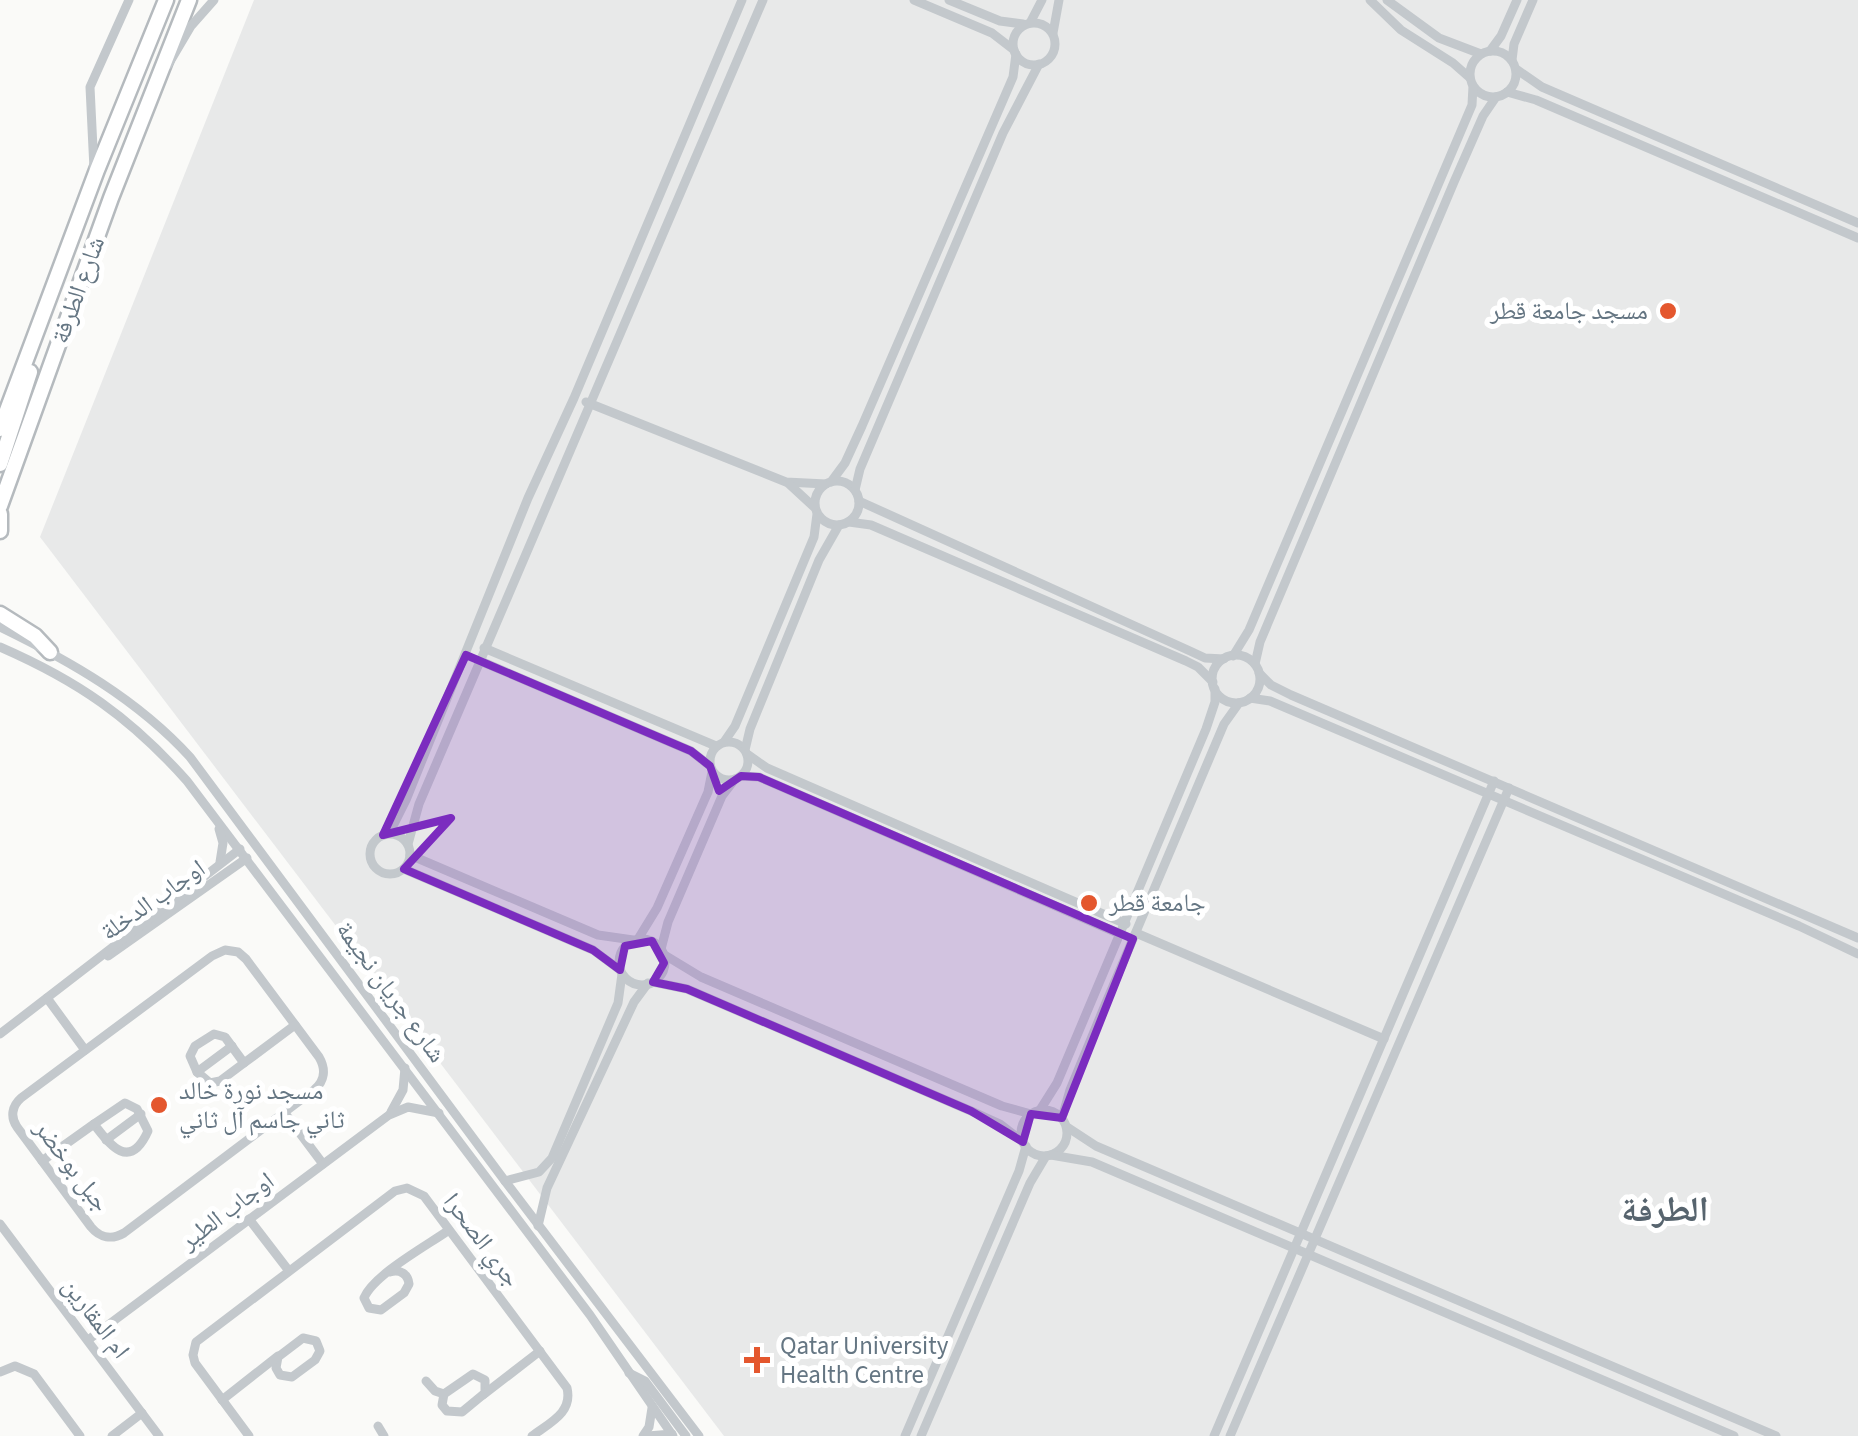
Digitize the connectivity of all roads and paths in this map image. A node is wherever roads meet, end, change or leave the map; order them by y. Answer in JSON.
{"nodes":[{"id":1,"x":129,"y":0,"type":"edge"},
{"id":2,"x":166,"y":0,"type":"edge"},
{"id":3,"x":189,"y":0,"type":"edge"},
{"id":4,"x":214,"y":0,"type":"edge"},
{"id":5,"x":742,"y":0,"type":"edge"},
{"id":6,"x":763,"y":0,"type":"edge"},
{"id":7,"x":914,"y":0,"type":"edge"},
{"id":8,"x":949,"y":0,"type":"edge"},
{"id":9,"x":1042,"y":0,"type":"edge"},
{"id":10,"x":1058,"y":0,"type":"edge"},
{"id":11,"x":1370,"y":0,"type":"edge"},
{"id":12,"x":1387,"y":0,"type":"edge"},
{"id":13,"x":1517,"y":0,"type":"edge"},
{"id":14,"x":1533,"y":0,"type":"edge"},
{"id":15,"x":1028,"y":24,"type":"junction"},
{"id":16,"x":1053,"y":36,"type":"junction"},
{"id":17,"x":1015,"y":52,"type":"junction"},
{"id":18,"x":1486,"y":53,"type":"junction"},
{"id":19,"x":1039,"y":64,"type":"junction"},
{"id":20,"x":1514,"y":64,"type":"junction"},
{"id":21,"x":159,"y":74,"type":"junction"},
{"id":22,"x":1471,"y":82,"type":"junction"},
{"id":23,"x":1508,"y":92,"type":"junction"},
{"id":24,"x":1496,"y":97,"type":"junction"},
{"id":25,"x":1732,"y":169,"type":"junction"},
{"id":26,"x":94,"y":180,"type":"junction"},
{"id":27,"x":1726,"y":182,"type":"junction"},
{"id":28,"x":1858,"y":223,"type":"edge"},
{"id":29,"x":1858,"y":238,"type":"edge"},
{"id":30,"x":636,"y":250,"type":"junction"},
{"id":31,"x":651,"y":260,"type":"junction"},
{"id":32,"x":906,"y":322,"type":"junction"},
{"id":33,"x":38,"y":323,"type":"junction"},
{"id":34,"x":919,"y":329,"type":"junction"},
{"id":35,"x":891,"y":359,"type":"junction"},
{"id":36,"x":904,"y":365,"type":"junction"},
{"id":37,"x":574,"y":398,"type":"junction"},
{"id":38,"x":590,"y":403,"type":"junction"},
{"id":39,"x":0,"y":429,"type":"edge"},
{"id":40,"x":0,"y":464,"type":"edge"},
{"id":41,"x":786,"y":482,"type":"junction"},
{"id":42,"x":829,"y":483,"type":"junction"},
{"id":43,"x":855,"y":490,"type":"junction"},
{"id":44,"x":859,"y":501,"type":"junction"},
{"id":45,"x":0,"y":510,"type":"edge"},
{"id":46,"x":816,"y":511,"type":"junction"},
{"id":47,"x":844,"y":523,"type":"junction"},
{"id":48,"x":0,"y":531,"type":"edge"},
{"id":49,"x":0,"y":614,"type":"edge"},
{"id":50,"x":0,"y":627,"type":"edge"},
{"id":51,"x":471,"y":642,"type":"junction"},
{"id":52,"x":0,"y":647,"type":"edge"},
{"id":53,"x":485,"y":648,"type":"junction"},
{"id":54,"x":50,"y":652,"type":"junction"},
{"id":55,"x":466,"y":655,"type":"junction"},
{"id":56,"x":1229,"y":657,"type":"junction"},
{"id":57,"x":480,"y":660,"type":"junction"},
{"id":58,"x":1200,"y":662,"type":"junction"},
{"id":59,"x":1257,"y":668,"type":"junction"},
{"id":60,"x":1214,"y":686,"type":"junction"},
{"id":61,"x":574,"y":687,"type":"junction"},
{"id":62,"x":1293,"y":696,"type":"junction"},
{"id":63,"x":1250,"y":698,"type":"junction"},
{"id":64,"x":569,"y":700,"type":"junction"},
{"id":65,"x":1239,"y":703,"type":"junction"},
{"id":66,"x":1287,"y":708,"type":"junction"},
{"id":67,"x":647,"y":718,"type":"junction"},
{"id":68,"x":643,"y":730,"type":"junction"},
{"id":69,"x":720,"y":744,"type":"junction"},
{"id":70,"x":1410,"y":746,"type":"junction"},
{"id":71,"x":746,"y":752,"type":"junction"},
{"id":72,"x":1404,"y":759,"type":"junction"},
{"id":73,"x":711,"y":769,"type":"junction"},
{"id":74,"x":1473,"y":772,"type":"junction"},
{"id":75,"x":738,"y":778,"type":"junction"},
{"id":76,"x":187,"y":781,"type":"junction"},
{"id":77,"x":1494,"y":781,"type":"junction"},
{"id":78,"x":1467,"y":785,"type":"junction"},
{"id":79,"x":1510,"y":788,"type":"junction"},
{"id":80,"x":1488,"y":794,"type":"junction"},
{"id":81,"x":1503,"y":800,"type":"junction"},
{"id":82,"x":383,"y":835,"type":"junction"},
{"id":83,"x":409,"y":849,"type":"junction"},
{"id":84,"x":941,"y":850,"type":"junction"},
{"id":85,"x":243,"y":854,"type":"junction"},
{"id":86,"x":216,"y":868,"type":"junction"},
{"id":87,"x":404,"y":869,"type":"junction"},
{"id":88,"x":1438,"y":911,"type":"junction"},
{"id":89,"x":1805,"y":914,"type":"junction"},
{"id":90,"x":1453,"y":918,"type":"junction"},
{"id":91,"x":1799,"y":926,"type":"junction"},
{"id":92,"x":1121,"y":928,"type":"junction"},
{"id":93,"x":1136,"y":934,"type":"junction"},
{"id":94,"x":1858,"y":938,"type":"edge"},
{"id":95,"x":635,"y":940,"type":"junction"},
{"id":96,"x":662,"y":951,"type":"junction"},
{"id":97,"x":1858,"y":954,"type":"edge"},
{"id":98,"x":621,"y":972,"type":"junction"},
{"id":99,"x":80,"y":973,"type":"junction"},
{"id":100,"x":651,"y":983,"type":"junction"},
{"id":101,"x":47,"y":998,"type":"junction"},
{"id":102,"x":295,"y":1025,"type":"junction"},
{"id":103,"x":0,"y":1034,"type":"edge"},
{"id":104,"x":1383,"y":1040,"type":"junction"},
{"id":105,"x":1400,"y":1040,"type":"junction"},
{"id":106,"x":232,"y":1046,"type":"junction"},
{"id":107,"x":85,"y":1050,"type":"junction"},
{"id":108,"x":1394,"y":1054,"type":"junction"},
{"id":109,"x":596,"y":1056,"type":"junction"},
{"id":110,"x":607,"y":1061,"type":"junction"},
{"id":111,"x":244,"y":1063,"type":"junction"},
{"id":112,"x":405,"y":1068,"type":"junction"},
{"id":113,"x":197,"y":1072,"type":"junction"},
{"id":114,"x":586,"y":1082,"type":"junction"},
{"id":115,"x":596,"y":1086,"type":"junction"},
{"id":116,"x":284,"y":1112,"type":"junction"},
{"id":117,"x":1036,"y":1112,"type":"junction"},
{"id":118,"x":141,"y":1114,"type":"junction"},
{"id":119,"x":389,"y":1114,"type":"junction"},
{"id":120,"x":440,"y":1114,"type":"junction"},
{"id":121,"x":1064,"y":1122,"type":"junction"},
{"id":122,"x":94,"y":1124,"type":"junction"},
{"id":123,"x":106,"y":1140,"type":"junction"},
{"id":124,"x":1024,"y":1144,"type":"junction"},
{"id":125,"x":1049,"y":1155,"type":"junction"},
{"id":126,"x":42,"y":1161,"type":"junction"},
{"id":127,"x":322,"y":1164,"type":"junction"},
{"id":128,"x":505,"y":1181,"type":"junction"},
{"id":129,"x":249,"y":1219,"type":"junction"},
{"id":130,"x":998,"y":1223,"type":"junction"},
{"id":131,"x":0,"y":1224,"type":"edge"},
{"id":132,"x":538,"y":1226,"type":"junction"},
{"id":133,"x":1012,"y":1228,"type":"junction"},
{"id":134,"x":449,"y":1230,"type":"junction"},
{"id":135,"x":1301,"y":1233,"type":"junction"},
{"id":136,"x":4,"y":1237,"type":"edge"},
{"id":137,"x":1315,"y":1239,"type":"junction"},
{"id":138,"x":1294,"y":1248,"type":"junction"},
{"id":139,"x":1308,"y":1254,"type":"junction"},
{"id":140,"x":413,"y":1256,"type":"junction"},
{"id":141,"x":289,"y":1272,"type":"junction"},
{"id":142,"x":390,"y":1272,"type":"junction"},
{"id":143,"x":408,"y":1277,"type":"junction"},
{"id":144,"x":88,"y":1340,"type":"junction"},
{"id":145,"x":540,"y":1351,"type":"junction"},
{"id":146,"x":280,"y":1354,"type":"junction"},
{"id":147,"x":0,"y":1372,"type":"edge"},
{"id":148,"x":278,"y":1372,"type":"junction"},
{"id":149,"x":627,"y":1372,"type":"junction"},
{"id":150,"x":257,"y":1374,"type":"junction"},
{"id":151,"x":483,"y":1378,"type":"junction"},
{"id":152,"x":504,"y":1379,"type":"junction"},
{"id":153,"x":426,"y":1381,"type":"dead end"},
{"id":154,"x":444,"y":1394,"type":"junction"},
{"id":155,"x":482,"y":1396,"type":"junction"},
{"id":156,"x":222,"y":1400,"type":"junction"},
{"id":157,"x":1229,"y":1400,"type":"junction"},
{"id":158,"x":1243,"y":1406,"type":"junction"},
{"id":159,"x":652,"y":1408,"type":"junction"},
{"id":160,"x":142,"y":1413,"type":"junction"},
{"id":161,"x":672,"y":1435,"type":"edge"},
{"id":162,"x":80,"y":1436,"type":"edge"},
{"id":163,"x":112,"y":1436,"type":"edge"},
{"id":164,"x":159,"y":1436,"type":"edge"},
{"id":165,"x":250,"y":1436,"type":"edge"},
{"id":166,"x":532,"y":1436,"type":"edge"},
{"id":167,"x":646,"y":1436,"type":"edge"},
{"id":168,"x":686,"y":1436,"type":"edge"},
{"id":169,"x":699,"y":1436,"type":"edge"},
{"id":170,"x":904,"y":1436,"type":"edge"},
{"id":171,"x":920,"y":1436,"type":"edge"},
{"id":172,"x":1214,"y":1436,"type":"edge"},
{"id":173,"x":1230,"y":1436,"type":"edge"},
{"id":174,"x":1734,"y":1436,"type":"edge"},
{"id":175,"x":1776,"y":1436,"type":"edge"}],
"edges":[{"from":1,"to":26,"type":"street"},
{"from":2,"to":26,"type":"main road","name":"شارع الطرفة"},
{"from":3,"to":21,"type":"main road","name":"شارع الطرفة"},
{"from":4,"to":21,"type":"street","name":"شارع الطرفة"},
{"from":5,"to":30,"type":"street"},
{"from":6,"to":31,"type":"street"},
{"from":7,"to":17,"type":"street"},
{"from":8,"to":15,"type":"street"},
{"from":9,"to":15,"type":"street"},
{"from":10,"to":16,"type":"street"},
{"from":11,"to":22,"type":"street"},
{"from":12,"to":18,"type":"street"},
{"from":13,"to":18,"type":"street"},
{"from":14,"to":20,"type":"street"},
{"from":15,"to":16,"type":"street"},
{"from":15,"to":17,"type":"street"},
{"from":16,"to":19,"type":"street"},
{"from":17,"to":19,"type":"street"},
{"from":17,"to":32,"type":"street"},
{"from":18,"to":20,"type":"street"},
{"from":18,"to":22,"type":"street"},
{"from":19,"to":34,"type":"street"},
{"from":20,"to":23,"type":"street"},
{"from":20,"to":25,"type":"street"},
{"from":21,"to":45,"type":"main road","name":"شارع الطرفة"},
{"from":22,"to":24,"type":"street"},
{"from":22,"to":56,"type":"street"},
{"from":23,"to":24,"type":"street"},
{"from":23,"to":27,"type":"street"},
{"from":24,"to":59,"type":"street"},
{"from":25,"to":27,"type":"street"},
{"from":25,"to":28,"type":"street"},
{"from":26,"to":33,"type":"main road","name":"شارع الطرفة"},
{"from":27,"to":29,"type":"street"},
{"from":30,"to":31,"type":"street"},
{"from":30,"to":37,"type":"street"},
{"from":31,"to":38,"type":"street"},
{"from":32,"to":34,"type":"street"},
{"from":32,"to":35,"type":"street"},
{"from":33,"to":39,"type":"main road","name":"شارع الطرفة"},
{"from":33,"to":40,"type":"main road"},
{"from":34,"to":36,"type":"street"},
{"from":35,"to":36,"type":"street"},
{"from":35,"to":42,"type":"street"},
{"from":36,"to":43,"type":"street"},
{"from":37,"to":38,"type":"street"},
{"from":37,"to":51,"type":"street"},
{"from":38,"to":41,"type":"street"},
{"from":38,"to":53,"type":"street"},
{"from":41,"to":42,"type":"street"},
{"from":41,"to":46,"type":"street"},
{"from":42,"to":43,"type":"street"},
{"from":42,"to":46,"type":"street"},
{"from":43,"to":44,"type":"street"},
{"from":44,"to":47,"type":"street"},
{"from":44,"to":58,"type":"street"},
{"from":45,"to":48,"type":"main road"},
{"from":46,"to":47,"type":"street"},
{"from":46,"to":69,"type":"street"},
{"from":47,"to":58,"type":"street"},
{"from":47,"to":71,"type":"street"},
{"from":49,"to":54,"type":"main road"},
{"from":50,"to":54,"type":"street","name":"شارع جريان نجيمة"},
{"from":51,"to":53,"type":"street"},
{"from":51,"to":55,"type":"street"},
{"from":52,"to":76,"type":"street","name":"شارع جريان نجيمة"},
{"from":53,"to":57,"type":"street"},
{"from":53,"to":61,"type":"street"},
{"from":54,"to":128,"type":"street","name":"شارع جريان نجيمة"},
{"from":55,"to":57,"type":"street"},
{"from":55,"to":82,"type":"street"},
{"from":56,"to":58,"type":"street"},
{"from":56,"to":59,"type":"street"},
{"from":56,"to":60,"type":"street"},
{"from":57,"to":64,"type":"street"},
{"from":57,"to":83,"type":"street"},
{"from":58,"to":60,"type":"street"},
{"from":59,"to":62,"type":"street"},
{"from":59,"to":63,"type":"street"},
{"from":60,"to":65,"type":"street"},
{"from":60,"to":92,"type":"street"},
{"from":61,"to":64,"type":"street"},
{"from":61,"to":67,"type":"street"},
{"from":62,"to":66,"type":"street"},
{"from":62,"to":70,"type":"street"},
{"from":63,"to":65,"type":"street"},
{"from":63,"to":66,"type":"street"},
{"from":64,"to":68,"type":"street"},
{"from":65,"to":93,"type":"street"},
{"from":66,"to":72,"type":"street"},
{"from":67,"to":68,"type":"street"},
{"from":67,"to":69,"type":"street"},
{"from":68,"to":73,"type":"street"},
{"from":69,"to":71,"type":"street"},
{"from":69,"to":73,"type":"street"},
{"from":70,"to":72,"type":"street"},
{"from":70,"to":74,"type":"street"},
{"from":71,"to":75,"type":"street"},
{"from":71,"to":84,"type":"street"},
{"from":72,"to":78,"type":"street"},
{"from":73,"to":75,"type":"street"},
{"from":73,"to":95,"type":"street"},
{"from":74,"to":77,"type":"street"},
{"from":74,"to":78,"type":"street"},
{"from":75,"to":84,"type":"street"},
{"from":75,"to":96,"type":"street"},
{"from":76,"to":85,"type":"street","name":"شارع جريان نجيمة"},
{"from":76,"to":86,"type":"street"},
{"from":77,"to":79,"type":"street"},
{"from":77,"to":80,"type":"street"},
{"from":78,"to":80,"type":"street"},
{"from":79,"to":81,"type":"street"},
{"from":79,"to":89,"type":"street"},
{"from":80,"to":81,"type":"street"},
{"from":80,"to":88,"type":"street"},
{"from":81,"to":90,"type":"street"},
{"from":81,"to":91,"type":"street"},
{"from":82,"to":83,"type":"street"},
{"from":82,"to":87,"type":"street"},
{"from":83,"to":87,"type":"street"},
{"from":83,"to":95,"type":"street"},
{"from":84,"to":92,"type":"street"},
{"from":85,"to":86,"type":"street","name":"اوجاب الدخلة"},
{"from":85,"to":99,"type":"street","name":"اوجاب الدخلة"},
{"from":85,"to":112,"type":"street","name":"شارع جريان نجيمة"},
{"from":86,"to":99,"type":"street","name":"اوجاب الدخلة"},
{"from":87,"to":98,"type":"street"},
{"from":88,"to":90,"type":"street"},
{"from":88,"to":104,"type":"street"},
{"from":89,"to":91,"type":"street"},
{"from":89,"to":94,"type":"street"},
{"from":90,"to":105,"type":"street"},
{"from":91,"to":97,"type":"street"},
{"from":92,"to":93,"type":"street"},
{"from":92,"to":117,"type":"street"},
{"from":93,"to":104,"type":"street"},
{"from":93,"to":121,"type":"street"},
{"from":95,"to":96,"type":"street"},
{"from":95,"to":98,"type":"street"},
{"from":96,"to":100,"type":"street"},
{"from":96,"to":117,"type":"street"},
{"from":98,"to":100,"type":"street"},
{"from":98,"to":109,"type":"street"},
{"from":99,"to":101,"type":"street","name":"اوجاب الدخلة"},
{"from":100,"to":110,"type":"street"},
{"from":100,"to":124,"type":"street"},
{"from":101,"to":103,"type":"street","name":"اوجاب الدخلة"},
{"from":101,"to":107,"type":"street"},
{"from":102,"to":107,"type":"street","name":"جبل بوخضر"},
{"from":102,"to":111,"type":"street"},
{"from":102,"to":116,"type":"street","name":"جبل بوخضر"},
{"from":104,"to":105,"type":"street"},
{"from":104,"to":108,"type":"street"},
{"from":104,"to":135,"type":"street"},
{"from":105,"to":108,"type":"street"},
{"from":106,"to":111,"type":"street"},
{"from":106,"to":113,"type":"street"},
{"from":106,"to":113,"type":"street"},
{"from":107,"to":126,"type":"street","name":"جبل بوخضر"},
{"from":108,"to":137,"type":"street"},
{"from":109,"to":110,"type":"street"},
{"from":109,"to":114,"type":"street"},
{"from":110,"to":115,"type":"street"},
{"from":111,"to":113,"type":"street"},
{"from":112,"to":119,"type":"street"},
{"from":112,"to":120,"type":"street","name":"شارع جريان نجيمة"},
{"from":114,"to":115,"type":"street"},
{"from":114,"to":128,"type":"street"},
{"from":115,"to":132,"type":"street"},
{"from":116,"to":126,"type":"street","name":"جبل بوخضر"},
{"from":116,"to":127,"type":"street"},
{"from":117,"to":121,"type":"street"},
{"from":117,"to":124,"type":"street"},
{"from":118,"to":122,"type":"street"},
{"from":118,"to":123,"type":"street"},
{"from":118,"to":123,"type":"street"},
{"from":119,"to":120,"type":"street"},
{"from":119,"to":127,"type":"street","name":"اوجاب الطير"},
{"from":120,"to":149,"type":"street","name":"شارع جريان نجيمة"},
{"from":121,"to":125,"type":"street"},
{"from":121,"to":135,"type":"street"},
{"from":122,"to":123,"type":"street"},
{"from":122,"to":126,"type":"street"},
{"from":124,"to":125,"type":"street"},
{"from":124,"to":130,"type":"street"},
{"from":125,"to":133,"type":"street"},
{"from":125,"to":138,"type":"street"},
{"from":127,"to":129,"type":"street","name":"اوجاب الطير"},
{"from":128,"to":132,"type":"street","name":"شارع جريان نجيمة"},
{"from":129,"to":141,"type":"street"},
{"from":129,"to":144,"type":"street","name":"اوجاب الطير"},
{"from":130,"to":133,"type":"street"},
{"from":130,"to":170,"type":"street"},
{"from":131,"to":136,"type":"street","name":"ام المقارين"},
{"from":132,"to":169,"type":"street","name":"شارع جريان نجيمة"},
{"from":133,"to":171,"type":"street"},
{"from":134,"to":140,"type":"street"},
{"from":134,"to":141,"type":"street","name":"جري الصحرا"},
{"from":134,"to":145,"type":"street","name":"جري الصحرا"},
{"from":135,"to":137,"type":"street"},
{"from":135,"to":138,"type":"street"},
{"from":136,"to":144,"type":"street","name":"ام المقارين"},
{"from":137,"to":139,"type":"street"},
{"from":137,"to":175,"type":"street"},
{"from":138,"to":139,"type":"street"},
{"from":138,"to":157,"type":"street"},
{"from":139,"to":158,"type":"street"},
{"from":139,"to":174,"type":"street"},
{"from":140,"to":142,"type":"street"},
{"from":140,"to":143,"type":"street"},
{"from":141,"to":156,"type":"street","name":"جري الصحرا"},
{"from":142,"to":143,"type":"street"},
{"from":142,"to":143,"type":"street"},
{"from":144,"to":160,"type":"street","name":"ام المقارين"},
{"from":145,"to":152,"type":"street"},
{"from":145,"to":166,"type":"street","name":"جري الصحرا"},
{"from":146,"to":148,"type":"street"},
{"from":146,"to":148,"type":"street"},
{"from":146,"to":150,"type":"street"},
{"from":147,"to":162,"type":"street"},
{"from":148,"to":150,"type":"street"},
{"from":149,"to":159,"type":"street","name":"شارع جريان نجيمة"},
{"from":149,"to":168,"type":"street"},
{"from":150,"to":156,"type":"street"},
{"from":151,"to":152,"type":"street"},
{"from":151,"to":154,"type":"street"},
{"from":151,"to":155,"type":"street"},
{"from":152,"to":155,"type":"street"},
{"from":153,"to":154,"type":"street"},
{"from":154,"to":155,"type":"street"},
{"from":156,"to":165,"type":"street","name":"جري الصحرا"},
{"from":157,"to":158,"type":"street"},
{"from":157,"to":172,"type":"street"},
{"from":158,"to":173,"type":"street"},
{"from":159,"to":161,"type":"street","name":"شارع جريان نجيمة"},
{"from":159,"to":167,"type":"street"},
{"from":160,"to":163,"type":"street"},
{"from":160,"to":164,"type":"street","name":"ام المقارين"},
{"from":161,"to":167,"type":"street"}]}
